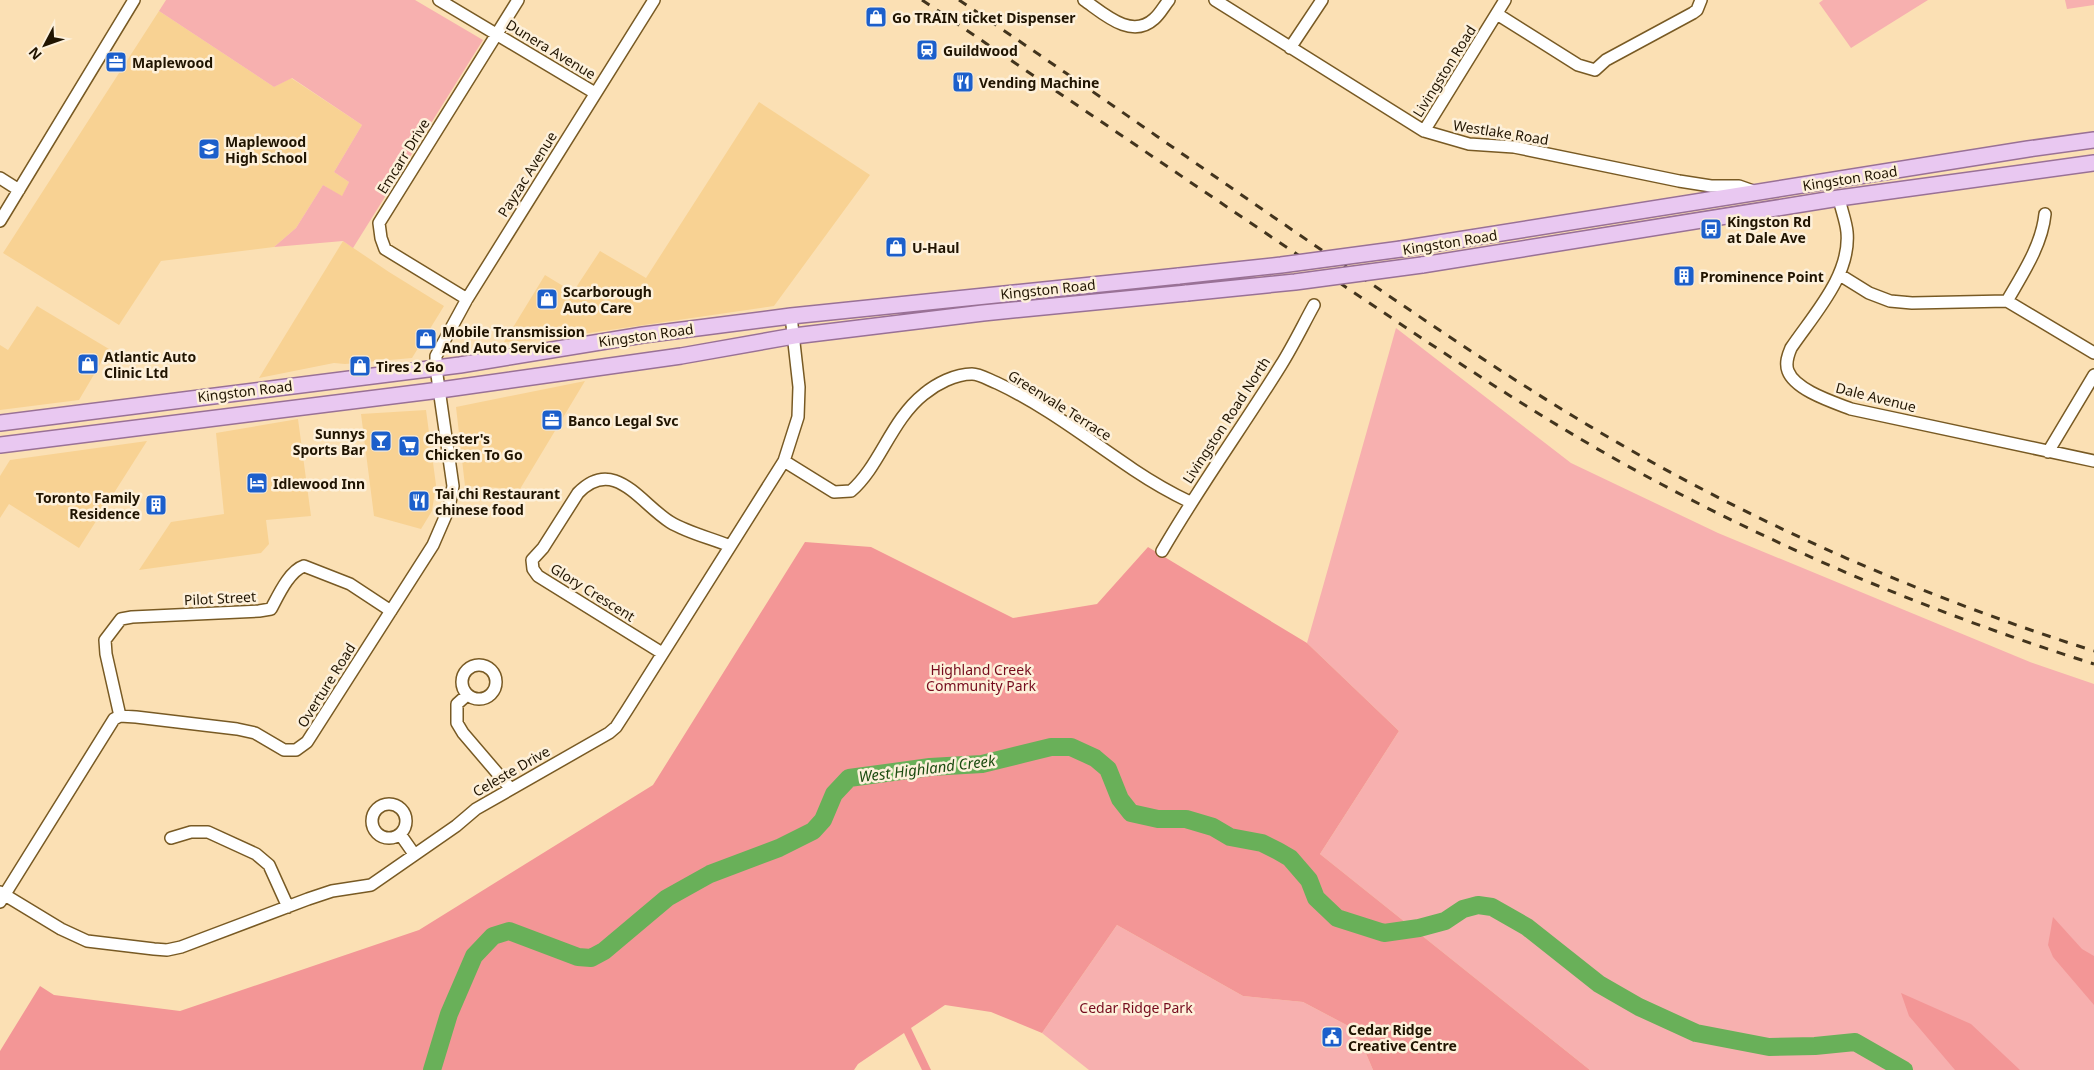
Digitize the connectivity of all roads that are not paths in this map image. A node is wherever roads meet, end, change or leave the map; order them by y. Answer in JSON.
{"nodes":[{"id":1,"x":134,"y":0,"type":"edge"},
{"id":2,"x":439,"y":0,"type":"edge"},
{"id":3,"x":518,"y":0,"type":"edge"},
{"id":4,"x":654,"y":0,"type":"edge"},
{"id":5,"x":1084,"y":0,"type":"edge"},
{"id":6,"x":1169,"y":0,"type":"edge"},
{"id":7,"x":1322,"y":0,"type":"edge"},
{"id":8,"x":1505,"y":0,"type":"edge"},
{"id":9,"x":1701,"y":0,"type":"edge"},
{"id":10,"x":1217,"y":1,"type":"edge"},
{"id":11,"x":1497,"y":14,"type":"junction"},
{"id":12,"x":498,"y":34,"type":"junction"},
{"id":13,"x":1290,"y":48,"type":"junction"},
{"id":14,"x":595,"y":93,"type":"junction"},
{"id":15,"x":1424,"y":131,"type":"junction"},
{"id":16,"x":2094,"y":140,"type":"edge"},
{"id":17,"x":2094,"y":163,"type":"edge"},
{"id":18,"x":0,"y":178,"type":"edge"},
{"id":19,"x":19,"y":190,"type":"junction"},
{"id":20,"x":1758,"y":193,"type":"junction"},
{"id":21,"x":1839,"y":198,"type":"junction"},
{"id":22,"x":2045,"y":214,"type":"dead end"},
{"id":23,"x":0,"y":221,"type":"edge"},
{"id":24,"x":1840,"y":275,"type":"junction"},
{"id":25,"x":467,"y":299,"type":"junction"},
{"id":26,"x":2007,"y":301,"type":"junction"},
{"id":27,"x":1314,"y":305,"type":"dead end"},
{"id":28,"x":791,"y":316,"type":"junction"},
{"id":29,"x":794,"y":336,"type":"junction"},
{"id":30,"x":2094,"y":353,"type":"edge"},
{"id":31,"x":436,"y":368,"type":"junction"},
{"id":32,"x":2094,"y":375,"type":"edge"},
{"id":33,"x":440,"y":390,"type":"junction"},
{"id":34,"x":0,"y":423,"type":"edge"},
{"id":35,"x":0,"y":445,"type":"edge"},
{"id":36,"x":2048,"y":452,"type":"junction"},
{"id":37,"x":784,"y":461,"type":"junction"},
{"id":38,"x":2094,"y":461,"type":"edge"},
{"id":39,"x":1190,"y":502,"type":"junction"},
{"id":40,"x":730,"y":546,"type":"junction"},
{"id":41,"x":1162,"y":551,"type":"dead end"},
{"id":42,"x":391,"y":611,"type":"junction"},
{"id":43,"x":662,"y":653,"type":"junction"},
{"id":44,"x":467,"y":695,"type":"dead end"},
{"id":45,"x":120,"y":716,"type":"junction"},
{"id":46,"x":510,"y":788,"type":"junction"},
{"id":47,"x":400,"y":834,"type":"dead end"},
{"id":48,"x":171,"y":838,"type":"dead end"},
{"id":49,"x":414,"y":854,"type":"junction"},
{"id":50,"x":1,"y":896,"type":"edge"},
{"id":51,"x":288,"y":906,"type":"junction"}],
"edges":[{"from":1,"to":19,"type":"street"},
{"from":2,"to":12,"type":"street","name":"Dunera Avenue"},
{"from":3,"to":12,"type":"street","name":"Emcarr Drive"},
{"from":4,"to":14,"type":"street","name":"Payzac Avenue"},
{"from":5,"to":6,"type":"street"},
{"from":7,"to":13,"type":"street"},
{"from":8,"to":11,"type":"street","name":"Livingston Road"},
{"from":9,"to":11,"type":"street"},
{"from":10,"to":13,"type":"street","name":"Westlake Road"},
{"from":11,"to":15,"type":"street","name":"Livingston Road"},
{"from":12,"to":14,"type":"street","name":"Dunera Avenue"},
{"from":12,"to":25,"type":"street","name":"Emcarr Drive"},
{"from":13,"to":15,"type":"street","name":"Westlake Road"},
{"from":14,"to":25,"type":"street","name":"Payzac Avenue"},
{"from":15,"to":20,"type":"street","name":"Westlake Road"},
{"from":16,"to":20,"type":"main road","name":"Kingston Road"},
{"from":17,"to":21,"type":"main road","name":"Kingston Road"},
{"from":18,"to":19,"type":"street"},
{"from":19,"to":23,"type":"street"},
{"from":20,"to":28,"type":"main road","name":"Kingston Road","bridge":true},
{"from":21,"to":24,"type":"street","name":"Dale Avenue"},
{"from":21,"to":29,"type":"main road","name":"Kingston Road","bridge":true},
{"from":22,"to":26,"type":"street"},
{"from":24,"to":26,"type":"street"},
{"from":24,"to":36,"type":"street","name":"Dale Avenue"},
{"from":25,"to":31,"type":"street","name":"Payzac Avenue"},
{"from":26,"to":30,"type":"street"},
{"from":27,"to":39,"type":"street","name":"Livingston Road North"},
{"from":28,"to":29,"type":"street","name":"Celeste Drive"},
{"from":28,"to":31,"type":"main road","name":"Kingston Road"},
{"from":29,"to":33,"type":"main road","name":"Kingston Road"},
{"from":29,"to":37,"type":"street","name":"Celeste Drive"},
{"from":31,"to":33,"type":"street","name":"Overture Road"},
{"from":31,"to":34,"type":"main road","name":"Kingston Road"},
{"from":32,"to":36,"type":"street"},
{"from":33,"to":35,"type":"main road","name":"Kingston Road"},
{"from":33,"to":42,"type":"street","name":"Overture Road"},
{"from":36,"to":38,"type":"street","name":"Dale Avenue"},
{"from":37,"to":39,"type":"street","name":"Greenvale Terrace"},
{"from":37,"to":40,"type":"street","name":"Celeste Drive"},
{"from":39,"to":41,"type":"street","name":"Livingston Road North"},
{"from":40,"to":43,"type":"street","name":"Celeste Drive"},
{"from":40,"to":43,"type":"street","name":"Glory Crescent"},
{"from":42,"to":45,"type":"street","name":"Overture Road"},
{"from":42,"to":45,"type":"street","name":"Pilot Street"},
{"from":43,"to":46,"type":"street","name":"Celeste Drive"},
{"from":44,"to":46,"type":"street"},
{"from":45,"to":50,"type":"street"},
{"from":46,"to":49,"type":"street","name":"Celeste Drive"},
{"from":47,"to":49,"type":"street"},
{"from":48,"to":51,"type":"street"},
{"from":49,"to":51,"type":"street","name":"Celeste Drive"},
{"from":50,"to":51,"type":"street","name":"Celeste Drive"}]}
